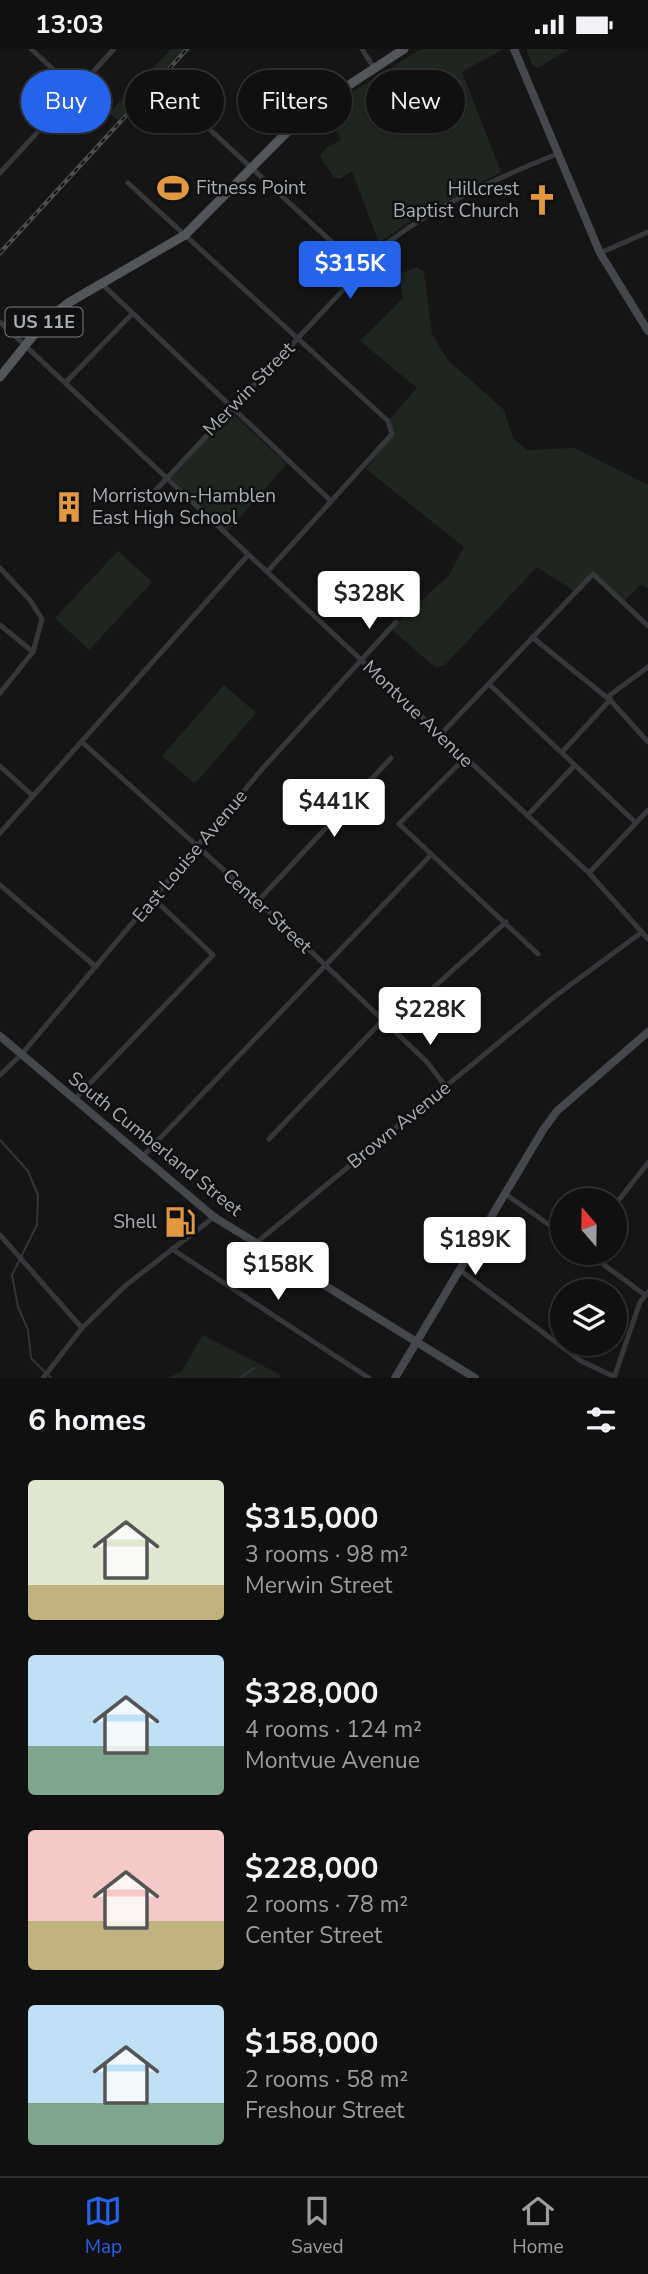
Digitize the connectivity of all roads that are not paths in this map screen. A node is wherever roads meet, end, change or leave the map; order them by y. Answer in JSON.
{"nodes":[{"id":1,"x":31,"y":49,"type":"edge"},
{"id":2,"x":114,"y":49,"type":"edge"},
{"id":3,"x":362,"y":49,"type":"edge"},
{"id":4,"x":404,"y":49,"type":"edge"},
{"id":5,"x":514,"y":49,"type":"edge"},
{"id":6,"x":374,"y":68,"type":"junction"},
{"id":7,"x":54,"y":70,"type":"edge"},
{"id":8,"x":95,"y":70,"type":"edge"},
{"id":9,"x":37,"y":133,"type":"edge"},
{"id":10,"x":215,"y":133,"type":"edge"},
{"id":11,"x":557,"y":154,"type":"junction"},
{"id":12,"x":253,"y":167,"type":"junction"},
{"id":13,"x":0,"y":173,"type":"edge"},
{"id":14,"x":128,"y":183,"type":"dead end"},
{"id":15,"x":648,"y":232,"type":"edge"},
{"id":16,"x":185,"y":235,"type":"junction"},
{"id":17,"x":600,"y":253,"type":"junction"},
{"id":18,"x":362,"y":269,"type":"junction"},
{"id":19,"x":103,"y":285,"type":"junction"},
{"id":20,"x":132,"y":314,"type":"junction"},
{"id":21,"x":0,"y":322,"type":"edge"},
{"id":22,"x":648,"y":331,"type":"edge"},
{"id":23,"x":298,"y":338,"type":"junction"},
{"id":24,"x":24,"y":343,"type":"junction"},
{"id":25,"x":0,"y":377,"type":"edge"},
{"id":26,"x":66,"y":382,"type":"junction"},
{"id":27,"x":230,"y":407,"type":"junction"},
{"id":28,"x":166,"y":478,"type":"junction"},
{"id":29,"x":153,"y":492,"type":"dead end"},
{"id":30,"x":331,"y":501,"type":"junction"},
{"id":31,"x":248,"y":555,"type":"junction"},
{"id":32,"x":0,"y":568,"type":"edge"},
{"id":33,"x":267,"y":572,"type":"junction"},
{"id":34,"x":396,"y":622,"type":"dead end"},
{"id":35,"x":0,"y":625,"type":"edge"},
{"id":36,"x":648,"y":626,"type":"edge"},
{"id":37,"x":531,"y":638,"type":"junction"},
{"id":38,"x":33,"y":652,"type":"junction"},
{"id":39,"x":361,"y":658,"type":"junction"},
{"id":40,"x":648,"y":667,"type":"edge"},
{"id":41,"x":489,"y":684,"type":"junction"},
{"id":42,"x":0,"y":693,"type":"edge"},
{"id":43,"x":610,"y":700,"type":"junction"},
{"id":44,"x":440,"y":734,"type":"junction"},
{"id":45,"x":82,"y":742,"type":"junction"},
{"id":46,"x":648,"y":742,"type":"edge"},
{"id":47,"x":562,"y":752,"type":"junction"},
{"id":48,"x":391,"y":758,"type":"dead end"},
{"id":49,"x":464,"y":759,"type":"junction"},
{"id":50,"x":0,"y":766,"type":"edge"},
{"id":51,"x":574,"y":766,"type":"junction"},
{"id":52,"x":33,"y":796,"type":"junction"},
{"id":53,"x":648,"y":810,"type":"edge"},
{"id":54,"x":528,"y":815,"type":"junction"},
{"id":55,"x":634,"y":821,"type":"junction"},
{"id":56,"x":0,"y":833,"type":"edge"},
{"id":57,"x":197,"y":847,"type":"junction"},
{"id":58,"x":430,"y":856,"type":"junction"},
{"id":59,"x":589,"y":873,"type":"junction"},
{"id":60,"x":0,"y":885,"type":"edge"},
{"id":61,"x":154,"y":899,"type":"junction"},
{"id":62,"x":258,"y":901,"type":"junction"},
{"id":63,"x":506,"y":922,"type":"junction"},
{"id":64,"x":642,"y":932,"type":"junction"},
{"id":65,"x":648,"y":939,"type":"edge"},
{"id":66,"x":538,"y":954,"type":"dead end"},
{"id":67,"x":326,"y":966,"type":"junction"},
{"id":68,"x":96,"y":967,"type":"junction"},
{"id":69,"x":383,"y":1020,"type":"junction"},
{"id":70,"x":390,"y":1027,"type":"junction"},
{"id":71,"x":648,"y":1032,"type":"edge"},
{"id":72,"x":0,"y":1036,"type":"edge"},
{"id":73,"x":21,"y":1055,"type":"junction"},
{"id":74,"x":0,"y":1075,"type":"edge"},
{"id":75,"x":446,"y":1087,"type":"junction"},
{"id":76,"x":74,"y":1100,"type":"junction"},
{"id":77,"x":269,"y":1139,"type":"dead end"},
{"id":78,"x":141,"y":1158,"type":"junction"},
{"id":79,"x":648,"y":1163,"type":"edge"},
{"id":80,"x":627,"y":1190,"type":"edge"},
{"id":81,"x":506,"y":1195,"type":"junction"},
{"id":82,"x":214,"y":1217,"type":"junction"},
{"id":83,"x":550,"y":1226,"type":"edge"},
{"id":84,"x":0,"y":1235,"type":"edge"},
{"id":85,"x":256,"y":1243,"type":"junction"},
{"id":86,"x":172,"y":1249,"type":"junction"},
{"id":87,"x":606,"y":1265,"type":"edge"},
{"id":88,"x":461,"y":1271,"type":"junction"},
{"id":89,"x":647,"y":1293,"type":"edge"},
{"id":90,"x":82,"y":1328,"type":"junction"},
{"id":91,"x":417,"y":1343,"type":"junction"},
{"id":92,"x":43,"y":1378,"type":"edge"},
{"id":93,"x":369,"y":1378,"type":"edge"},
{"id":94,"x":395,"y":1378,"type":"edge"},
{"id":95,"x":475,"y":1378,"type":"edge"},
{"id":96,"x":614,"y":1378,"type":"edge"}],
"edges":[{"from":1,"to":7,"type":"street"},
{"from":2,"to":8,"type":"street"},
{"from":3,"to":6,"type":"street"},
{"from":4,"to":6,"type":"main road","number":"US 11E"},
{"from":5,"to":11,"type":"street"},
{"from":6,"to":12,"type":"main road","number":"US 11E"},
{"from":9,"to":13,"type":"street"},
{"from":10,"to":12,"type":"street"},
{"from":11,"to":17,"type":"street"},
{"from":11,"to":18,"type":"street","name":"Merwin Street"},
{"from":12,"to":16,"type":"main road","number":"US 11E"},
{"from":12,"to":18,"type":"street"},
{"from":14,"to":16,"type":"street"},
{"from":15,"to":17,"type":"street"},
{"from":16,"to":19,"type":"main road","number":"US 11E"},
{"from":16,"to":23,"type":"street"},
{"from":17,"to":22,"type":"street"},
{"from":18,"to":23,"type":"street","name":"Merwin Street"},
{"from":19,"to":20,"type":"street"},
{"from":19,"to":24,"type":"main road","number":"US 11E"},
{"from":20,"to":26,"type":"street"},
{"from":20,"to":27,"type":"street"},
{"from":21,"to":24,"type":"street","name":"Montvue Avenue"},
{"from":23,"to":27,"type":"street","name":"Merwin Street"},
{"from":23,"to":30,"type":"street"},
{"from":24,"to":25,"type":"main road","number":"US 11E"},
{"from":24,"to":26,"type":"street","name":"Montvue Avenue"},
{"from":26,"to":28,"type":"street","name":"Montvue Avenue"},
{"from":27,"to":28,"type":"street","name":"Merwin Street"},
{"from":27,"to":30,"type":"street"},
{"from":28,"to":29,"type":"street","name":"Merwin Street"},
{"from":28,"to":31,"type":"street","name":"Montvue Avenue"},
{"from":30,"to":33,"type":"street"},
{"from":31,"to":33,"type":"street","name":"Montvue Avenue"},
{"from":31,"to":45,"type":"street"},
{"from":32,"to":38,"type":"street"},
{"from":33,"to":39,"type":"street","name":"Montvue Avenue"},
{"from":34,"to":39,"type":"street","name":"East Louise Avenue"},
{"from":35,"to":38,"type":"street"},
{"from":36,"to":37,"type":"street"},
{"from":37,"to":41,"type":"street"},
{"from":37,"to":43,"type":"street"},
{"from":38,"to":42,"type":"street"},
{"from":39,"to":44,"type":"street","name":"Montvue Avenue"},
{"from":39,"to":57,"type":"street","name":"East Louise Avenue"},
{"from":40,"to":43,"type":"street"},
{"from":41,"to":44,"type":"street"},
{"from":41,"to":47,"type":"street"},
{"from":43,"to":46,"type":"street"},
{"from":43,"to":47,"type":"street"},
{"from":44,"to":49,"type":"street","name":"Montvue Avenue"},
{"from":45,"to":52,"type":"street"},
{"from":45,"to":57,"type":"street","name":"Center Street"},
{"from":47,"to":51,"type":"street"},
{"from":48,"to":62,"type":"street"},
{"from":49,"to":54,"type":"street","name":"Montvue Avenue"},
{"from":49,"to":58,"type":"street"},
{"from":50,"to":52,"type":"street"},
{"from":51,"to":54,"type":"street"},
{"from":51,"to":55,"type":"street"},
{"from":52,"to":56,"type":"street"},
{"from":53,"to":55,"type":"street"},
{"from":54,"to":59,"type":"street","name":"Montvue Avenue"},
{"from":55,"to":59,"type":"street"},
{"from":57,"to":61,"type":"street","name":"East Louise Avenue"},
{"from":57,"to":62,"type":"street","name":"Center Street"},
{"from":58,"to":63,"type":"street"},
{"from":58,"to":67,"type":"street"},
{"from":59,"to":64,"type":"street","name":"Montvue Avenue"},
{"from":60,"to":68,"type":"street"},
{"from":61,"to":68,"type":"street","name":"East Louise Avenue"},
{"from":61,"to":76,"type":"street"},
{"from":62,"to":67,"type":"street","name":"Center Street"},
{"from":63,"to":66,"type":"street"},
{"from":63,"to":70,"type":"street"},
{"from":64,"to":65,"type":"street","name":"Montvue Avenue"},
{"from":64,"to":75,"type":"street","name":"Brown Avenue"},
{"from":67,"to":69,"type":"street","name":"Center Street"},
{"from":67,"to":78,"type":"street"},
{"from":68,"to":73,"type":"street","name":"East Louise Avenue"},
{"from":69,"to":70,"type":"street","name":"Center Street"},
{"from":69,"to":77,"type":"street"},
{"from":70,"to":75,"type":"street","name":"Center Street"},
{"from":71,"to":81,"type":"street"},
{"from":72,"to":73,"type":"street","name":"South Cumberland Street"},
{"from":73,"to":74,"type":"street","name":"East Louise Avenue"},
{"from":73,"to":76,"type":"street","name":"South Cumberland Street"},
{"from":75,"to":85,"type":"street","name":"Brown Avenue"},
{"from":76,"to":78,"type":"street","name":"South Cumberland Street"},
{"from":78,"to":82,"type":"street","name":"South Cumberland Street"},
{"from":79,"to":80,"type":"street"},
{"from":81,"to":83,"type":"street"},
{"from":81,"to":88,"type":"street"},
{"from":82,"to":85,"type":"street","name":"South Cumberland Street"},
{"from":82,"to":86,"type":"street"},
{"from":84,"to":90,"type":"street"},
{"from":85,"to":91,"type":"street","name":"South Cumberland Street"},
{"from":86,"to":90,"type":"street"},
{"from":86,"to":93,"type":"street"},
{"from":87,"to":89,"type":"street"},
{"from":88,"to":91,"type":"street"},
{"from":88,"to":96,"type":"street"},
{"from":89,"to":96,"type":"street"},
{"from":90,"to":92,"type":"street"},
{"from":91,"to":94,"type":"street"},
{"from":91,"to":95,"type":"street","name":"South Cumberland Street"}]}
